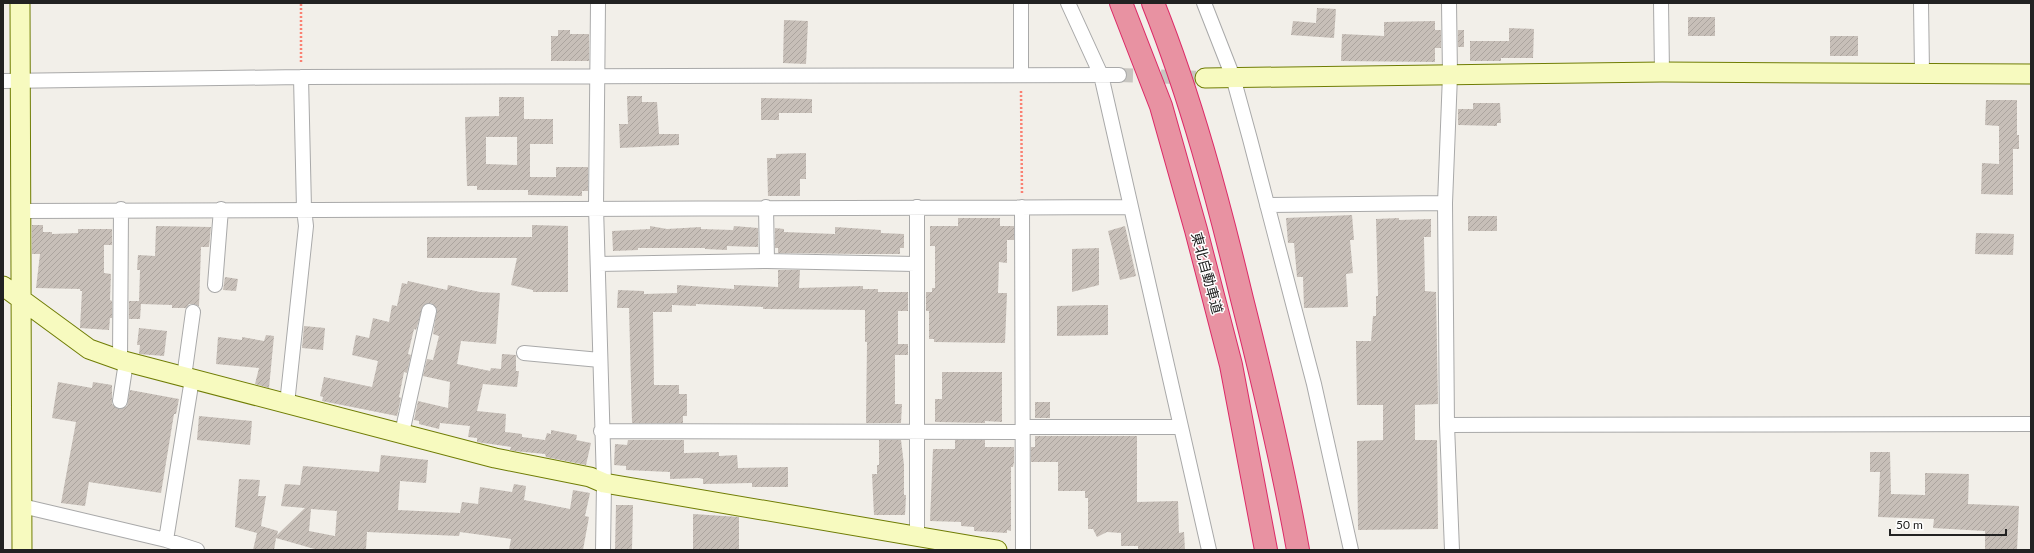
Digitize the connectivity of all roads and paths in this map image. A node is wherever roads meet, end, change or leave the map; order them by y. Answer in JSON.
{"nodes":[{"id":1,"x":20,"y":3,"type":"edge"},
{"id":2,"x":301,"y":3,"type":"edge"},
{"id":3,"x":598,"y":3,"type":"edge"},
{"id":4,"x":1021,"y":3,"type":"edge"},
{"id":5,"x":1068,"y":3,"type":"edge"},
{"id":6,"x":1121,"y":3,"type":"edge"},
{"id":7,"x":1153,"y":3,"type":"edge"},
{"id":8,"x":1204,"y":3,"type":"edge"},
{"id":9,"x":1449,"y":3,"type":"edge"},
{"id":10,"x":1661,"y":3,"type":"edge"},
{"id":11,"x":1921,"y":3,"type":"edge"},
{"id":12,"x":1662,"y":72,"type":"junction"},
{"id":13,"x":1922,"y":72,"type":"junction"},
{"id":14,"x":1450,"y":74,"type":"junction"},
{"id":15,"x":2031,"y":74,"type":"edge"},
{"id":16,"x":1021,"y":75,"type":"junction"},
{"id":17,"x":1101,"y":75,"type":"junction"},
{"id":18,"x":1119,"y":75,"type":"tunnel mouth"},
{"id":19,"x":1233,"y":76,"type":"junction"},
{"id":20,"x":301,"y":77,"type":"junction"},
{"id":21,"x":598,"y":77,"type":"junction"},
{"id":22,"x":1205,"y":78,"type":"tunnel mouth"},
{"id":23,"x":12,"y":80,"type":"edge"},
{"id":24,"x":1021,"y":91,"type":"dead end"},
{"id":25,"x":1445,"y":203,"type":"junction"},
{"id":26,"x":1267,"y":205,"type":"junction"},
{"id":27,"x":766,"y":207,"type":"junction"},
{"id":28,"x":917,"y":207,"type":"junction"},
{"id":29,"x":1022,"y":207,"type":"junction"},
{"id":30,"x":1131,"y":207,"type":"junction"},
{"id":31,"x":596,"y":208,"type":"junction"},
{"id":32,"x":221,"y":209,"type":"junction"},
{"id":33,"x":304,"y":209,"type":"junction"},
{"id":34,"x":121,"y":210,"type":"junction"},
{"id":35,"x":21,"y":211,"type":"junction"},
{"id":36,"x":1196,"y":230,"type":"junction"},
{"id":37,"x":1225,"y":230,"type":"junction"},
{"id":38,"x":767,"y":261,"type":"junction"},
{"id":39,"x":598,"y":264,"type":"junction"},
{"id":40,"x":915,"y":264,"type":"junction"},
{"id":41,"x":215,"y":285,"type":"dead end"},
{"id":42,"x":3,"y":286,"type":"edge"},
{"id":43,"x":20,"y":299,"type":"junction"},
{"id":44,"x":429,"y":311,"type":"dead end"},
{"id":45,"x":193,"y":312,"type":"dead end"},
{"id":46,"x":524,"y":353,"type":"dead end"},
{"id":47,"x":600,"y":360,"type":"junction"},
{"id":48,"x":123,"y":361,"type":"junction"},
{"id":49,"x":188,"y":378,"type":"junction"},
{"id":50,"x":120,"y":401,"type":"dead end"},
{"id":51,"x":287,"y":404,"type":"junction"},
{"id":52,"x":2031,"y":424,"type":"edge"},
{"id":53,"x":1447,"y":425,"type":"junction"},
{"id":54,"x":1181,"y":427,"type":"junction"},
{"id":55,"x":1023,"y":430,"type":"junction"},
{"id":56,"x":601,"y":431,"type":"junction"},
{"id":57,"x":916,"y":431,"type":"junction"},
{"id":58,"x":402,"y":433,"type":"junction"},
{"id":59,"x":604,"y":483,"type":"junction"},
{"id":60,"x":22,"y":506,"type":"junction"},
{"id":61,"x":917,"y":536,"type":"junction"},
{"id":62,"x":166,"y":540,"type":"junction"},
{"id":63,"x":22,"y":550,"type":"edge"},
{"id":64,"x":197,"y":550,"type":"edge"},
{"id":65,"x":603,"y":550,"type":"edge"},
{"id":66,"x":997,"y":550,"type":"edge"},
{"id":67,"x":1023,"y":550,"type":"edge"},
{"id":68,"x":1209,"y":550,"type":"edge"},
{"id":69,"x":1250,"y":550,"type":"edge"},
{"id":70,"x":1266,"y":550,"type":"edge"},
{"id":71,"x":1298,"y":550,"type":"edge"},
{"id":72,"x":1314,"y":550,"type":"edge"},
{"id":73,"x":1351,"y":550,"type":"edge"},
{"id":74,"x":1452,"y":550,"type":"edge"}],
"edges":[{"from":1,"to":23,"type":"street"},
{"from":2,"to":20,"type":"path"},
{"from":3,"to":21,"type":"street"},
{"from":4,"to":16,"type":"street"},
{"from":5,"to":17,"type":"street"},
{"from":6,"to":36,"type":"highway","name":"東北自動車道"},
{"from":7,"to":37,"type":"highway","name":"東北自動車道"},
{"from":8,"to":19,"type":"street"},
{"from":9,"to":14,"type":"street"},
{"from":10,"to":12,"type":"street"},
{"from":11,"to":13,"type":"street"},
{"from":12,"to":13,"type":"street"},
{"from":12,"to":14,"type":"street"},
{"from":13,"to":15,"type":"street"},
{"from":14,"to":19,"type":"street"},
{"from":14,"to":25,"type":"street"},
{"from":16,"to":17,"type":"street"},
{"from":16,"to":21,"type":"street"},
{"from":17,"to":18,"type":"street"},
{"from":17,"to":30,"type":"street"},
{"from":19,"to":22,"type":"street"},
{"from":19,"to":26,"type":"street"},
{"from":20,"to":21,"type":"street"},
{"from":20,"to":23,"type":"street"},
{"from":20,"to":33,"type":"street"},
{"from":21,"to":31,"type":"street"},
{"from":23,"to":35,"type":"street"},
{"from":24,"to":29,"type":"path"},
{"from":25,"to":26,"type":"street"},
{"from":25,"to":53,"type":"street"},
{"from":26,"to":73,"type":"street"},
{"from":27,"to":28,"type":"street"},
{"from":27,"to":31,"type":"street"},
{"from":27,"to":38,"type":"street"},
{"from":28,"to":29,"type":"street"},
{"from":28,"to":40,"type":"street"},
{"from":29,"to":30,"type":"street"},
{"from":29,"to":55,"type":"street"},
{"from":30,"to":54,"type":"street"},
{"from":31,"to":33,"type":"street"},
{"from":31,"to":39,"type":"street"},
{"from":32,"to":33,"type":"street"},
{"from":32,"to":34,"type":"street"},
{"from":32,"to":41,"type":"street"},
{"from":33,"to":51,"type":"street"},
{"from":34,"to":35,"type":"street"},
{"from":34,"to":48,"type":"street"},
{"from":35,"to":43,"type":"street"},
{"from":36,"to":69,"type":"highway"},
{"from":36,"to":70,"type":"highway","name":"東北自動車道"},
{"from":37,"to":71,"type":"highway","name":"東北自動車道"},
{"from":37,"to":72,"type":"highway"},
{"from":38,"to":39,"type":"street"},
{"from":38,"to":40,"type":"street"},
{"from":39,"to":47,"type":"street"},
{"from":40,"to":57,"type":"street"},
{"from":42,"to":43,"type":"street"},
{"from":43,"to":48,"type":"street"},
{"from":43,"to":60,"type":"street"},
{"from":44,"to":58,"type":"street"},
{"from":45,"to":49,"type":"street"},
{"from":46,"to":47,"type":"street"},
{"from":47,"to":56,"type":"street"},
{"from":48,"to":49,"type":"street"},
{"from":48,"to":50,"type":"street"},
{"from":49,"to":51,"type":"street"},
{"from":49,"to":62,"type":"street"},
{"from":51,"to":58,"type":"street"},
{"from":52,"to":53,"type":"street"},
{"from":53,"to":74,"type":"street"},
{"from":54,"to":55,"type":"street"},
{"from":54,"to":68,"type":"street"},
{"from":55,"to":57,"type":"street"},
{"from":55,"to":67,"type":"street"},
{"from":56,"to":57,"type":"street"},
{"from":56,"to":59,"type":"street"},
{"from":57,"to":61,"type":"street"},
{"from":58,"to":59,"type":"street"},
{"from":59,"to":61,"type":"street"},
{"from":59,"to":65,"type":"street"},
{"from":60,"to":62,"type":"street"},
{"from":60,"to":63,"type":"street"},
{"from":61,"to":66,"type":"street"},
{"from":62,"to":64,"type":"street"}]}
